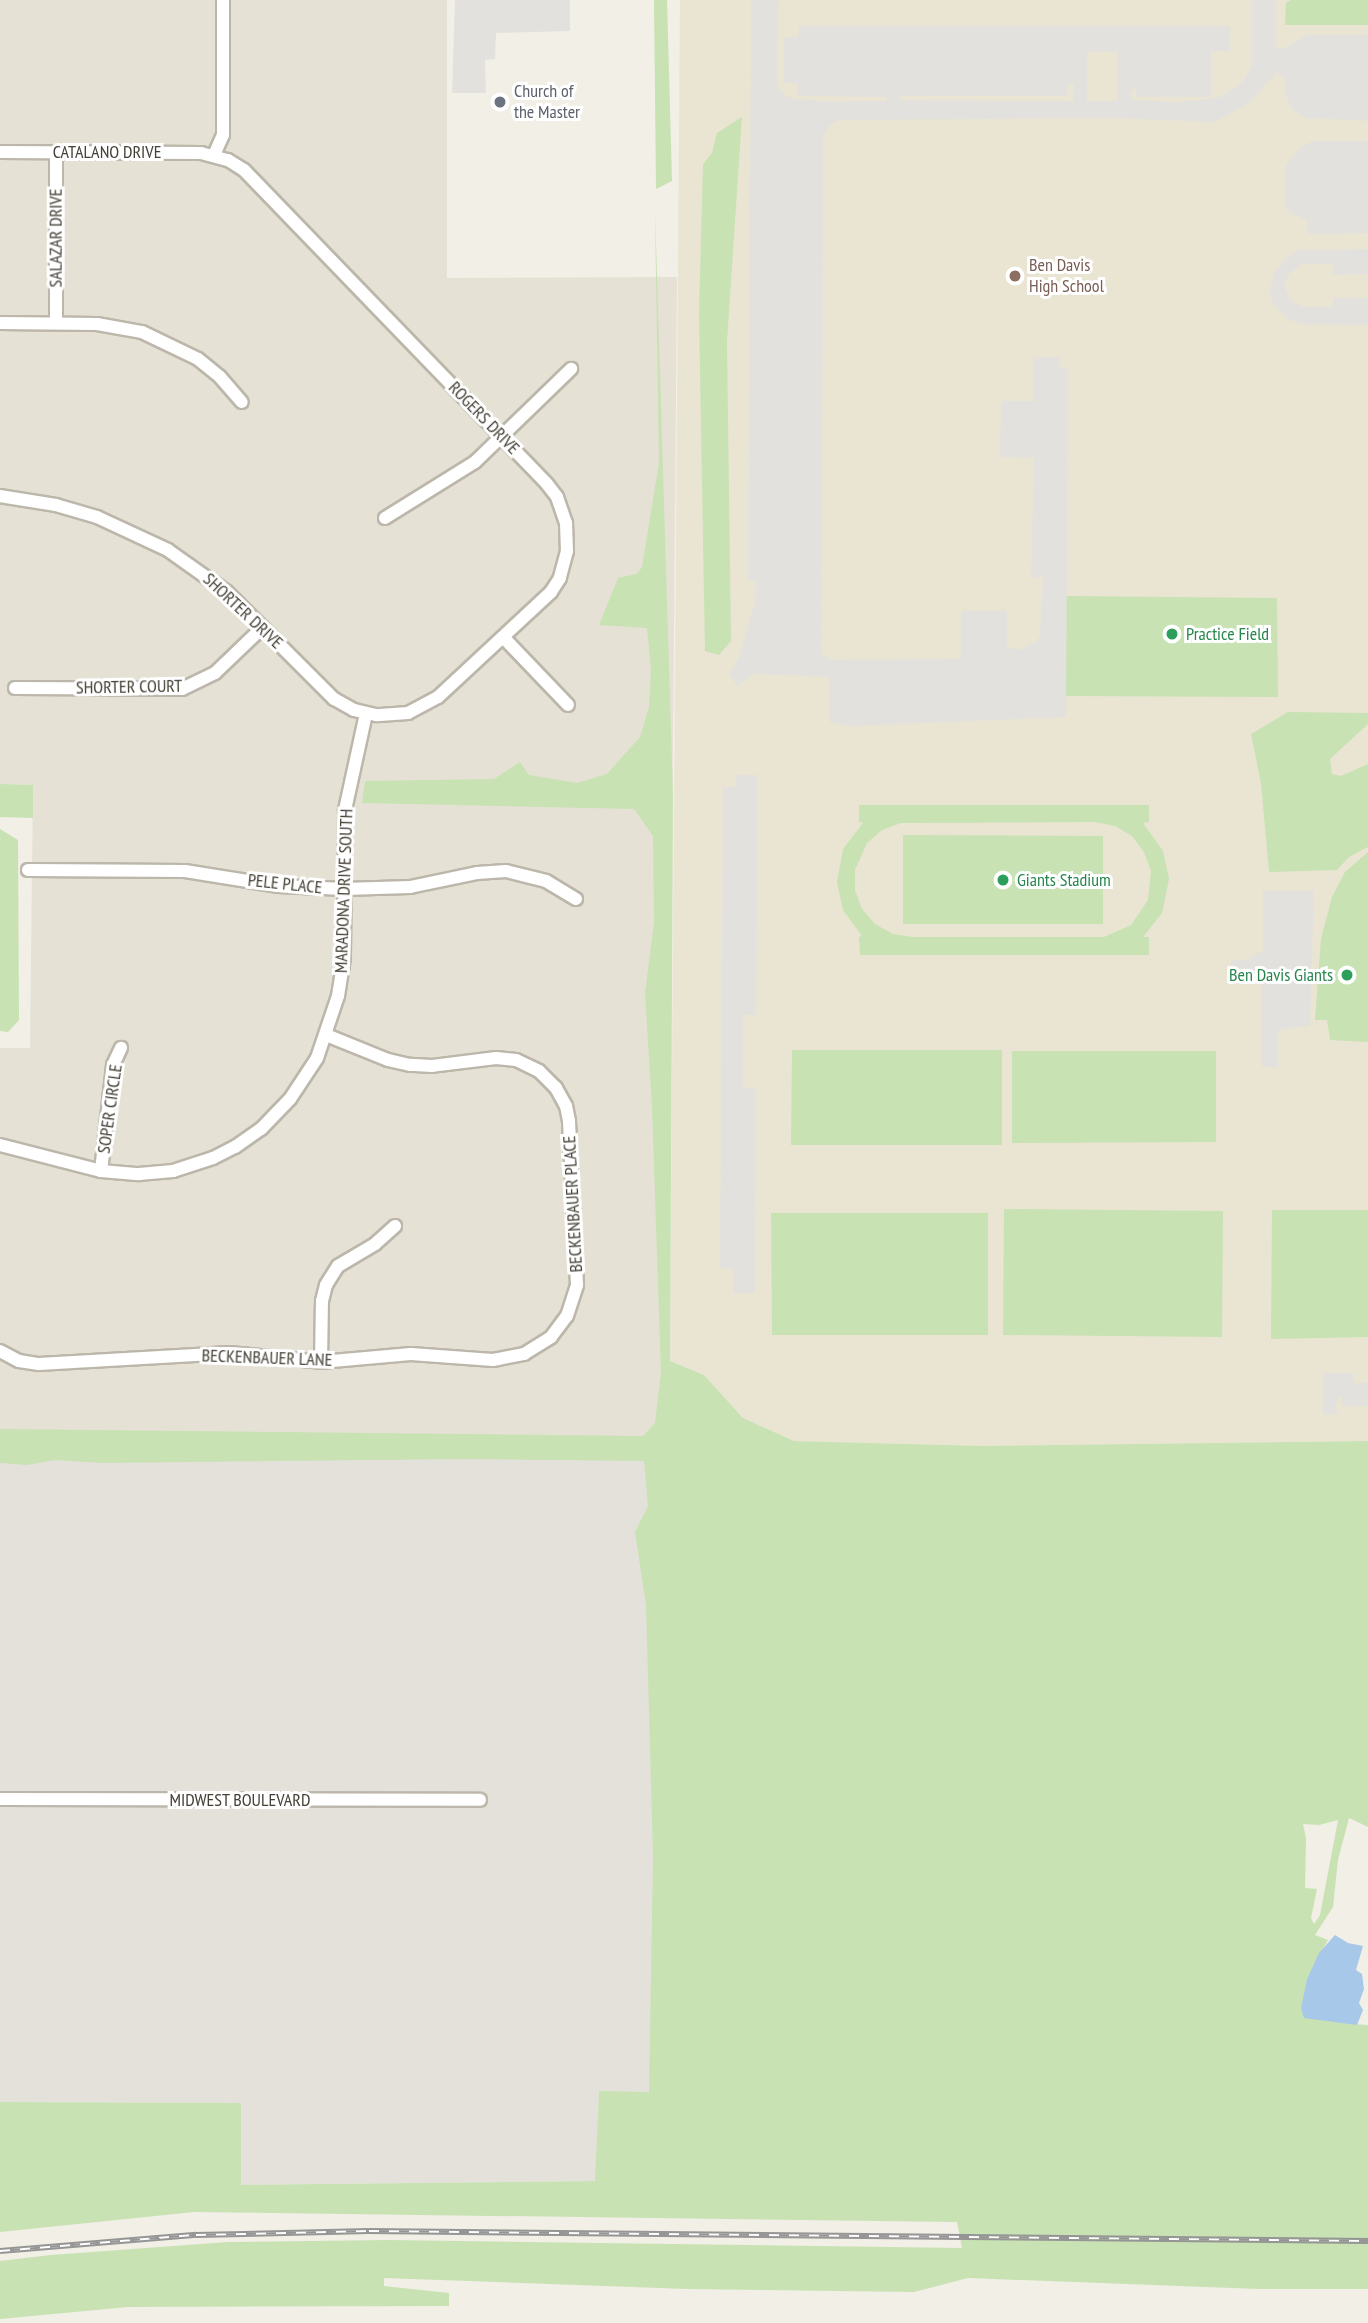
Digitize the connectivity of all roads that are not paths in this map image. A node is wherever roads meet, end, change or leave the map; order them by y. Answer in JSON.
{"nodes":[{"id":1,"x":223,"y":0,"type":"edge"},
{"id":2,"x":0,"y":152,"type":"edge"},
{"id":3,"x":56,"y":152,"type":"junction"},
{"id":4,"x":214,"y":155,"type":"junction"},
{"id":5,"x":0,"y":323,"type":"edge"},
{"id":6,"x":56,"y":323,"type":"junction"},
{"id":7,"x":571,"y":369,"type":"dead end"},
{"id":8,"x":242,"y":402,"type":"dead end"},
{"id":9,"x":502,"y":437,"type":"junction"},
{"id":10,"x":0,"y":496,"type":"edge"},
{"id":11,"x":385,"y":518,"type":"dead end"},
{"id":12,"x":263,"y":627,"type":"junction"},
{"id":13,"x":503,"y":637,"type":"junction"},
{"id":14,"x":290,"y":655,"type":"joint"},
{"id":15,"x":15,"y":688,"type":"dead end"},
{"id":16,"x":568,"y":705,"type":"dead end"},
{"id":17,"x":366,"y":714,"type":"junction"},
{"id":18,"x":28,"y":870,"type":"dead end"},
{"id":19,"x":344,"y":889,"type":"junction"},
{"id":20,"x":576,"y":900,"type":"dead end"},
{"id":21,"x":327,"y":1035,"type":"junction"},
{"id":22,"x":121,"y":1048,"type":"dead end"},
{"id":23,"x":0,"y":1144,"type":"edge"},
{"id":24,"x":102,"y":1171,"type":"junction"},
{"id":25,"x":395,"y":1226,"type":"dead end"},
{"id":26,"x":564,"y":1321,"type":"joint"},
{"id":27,"x":0,"y":1351,"type":"edge"},
{"id":28,"x":321,"y":1362,"type":"junction"},
{"id":29,"x":0,"y":1799,"type":"edge"},
{"id":30,"x":480,"y":1800,"type":"dead end"}],
"edges":[{"from":1,"to":4,"type":"street"},
{"from":2,"to":3,"type":"street","name":"CATALANO DRIVE"},
{"from":3,"to":4,"type":"street","name":"CATALANO DRIVE"},
{"from":3,"to":6,"type":"street","name":"SALAZAR DRIVE"},
{"from":4,"to":9,"type":"street","name":"ROGERS DRIVE"},
{"from":5,"to":6,"type":"street"},
{"from":6,"to":8,"type":"street"},
{"from":7,"to":9,"type":"street"},
{"from":9,"to":11,"type":"street"},
{"from":9,"to":13,"type":"street","name":"ROGERS DRIVE"},
{"from":10,"to":12,"type":"street","name":"SHORTER DRIVE"},
{"from":12,"to":14,"type":"street","name":"SHORTER DRIVE"},
{"from":12,"to":15,"type":"street","name":"SHORTER COURT"},
{"from":13,"to":16,"type":"street"},
{"from":13,"to":17,"type":"street","name":"ROGERS DRIVE"},
{"from":14,"to":17,"type":"street","name":"ROGERS DRIVE"},
{"from":17,"to":19,"type":"street","name":"MARADONA DRIVE SOUTH"},
{"from":18,"to":19,"type":"street","name":"PELE PLACE"},
{"from":19,"to":20,"type":"street","name":"PELE PLACE"},
{"from":19,"to":21,"type":"street","name":"MARADONA DRIVE SOUTH"},
{"from":21,"to":24,"type":"street","name":"MARADONA DRIVE SOUTH"},
{"from":21,"to":26,"type":"street","name":"BECKENBAUER PLACE"},
{"from":22,"to":24,"type":"street","name":"SOPER CIRCLE"},
{"from":23,"to":24,"type":"street","name":"MARADONA DRIVE SOUTH"},
{"from":25,"to":28,"type":"street"},
{"from":26,"to":28,"type":"street","name":"BECKENBAUER LANE"},
{"from":27,"to":28,"type":"street","name":"BECKENBAUER LANE"},
{"from":29,"to":30,"type":"street","name":"MIDWEST BOULEVARD"}]}
